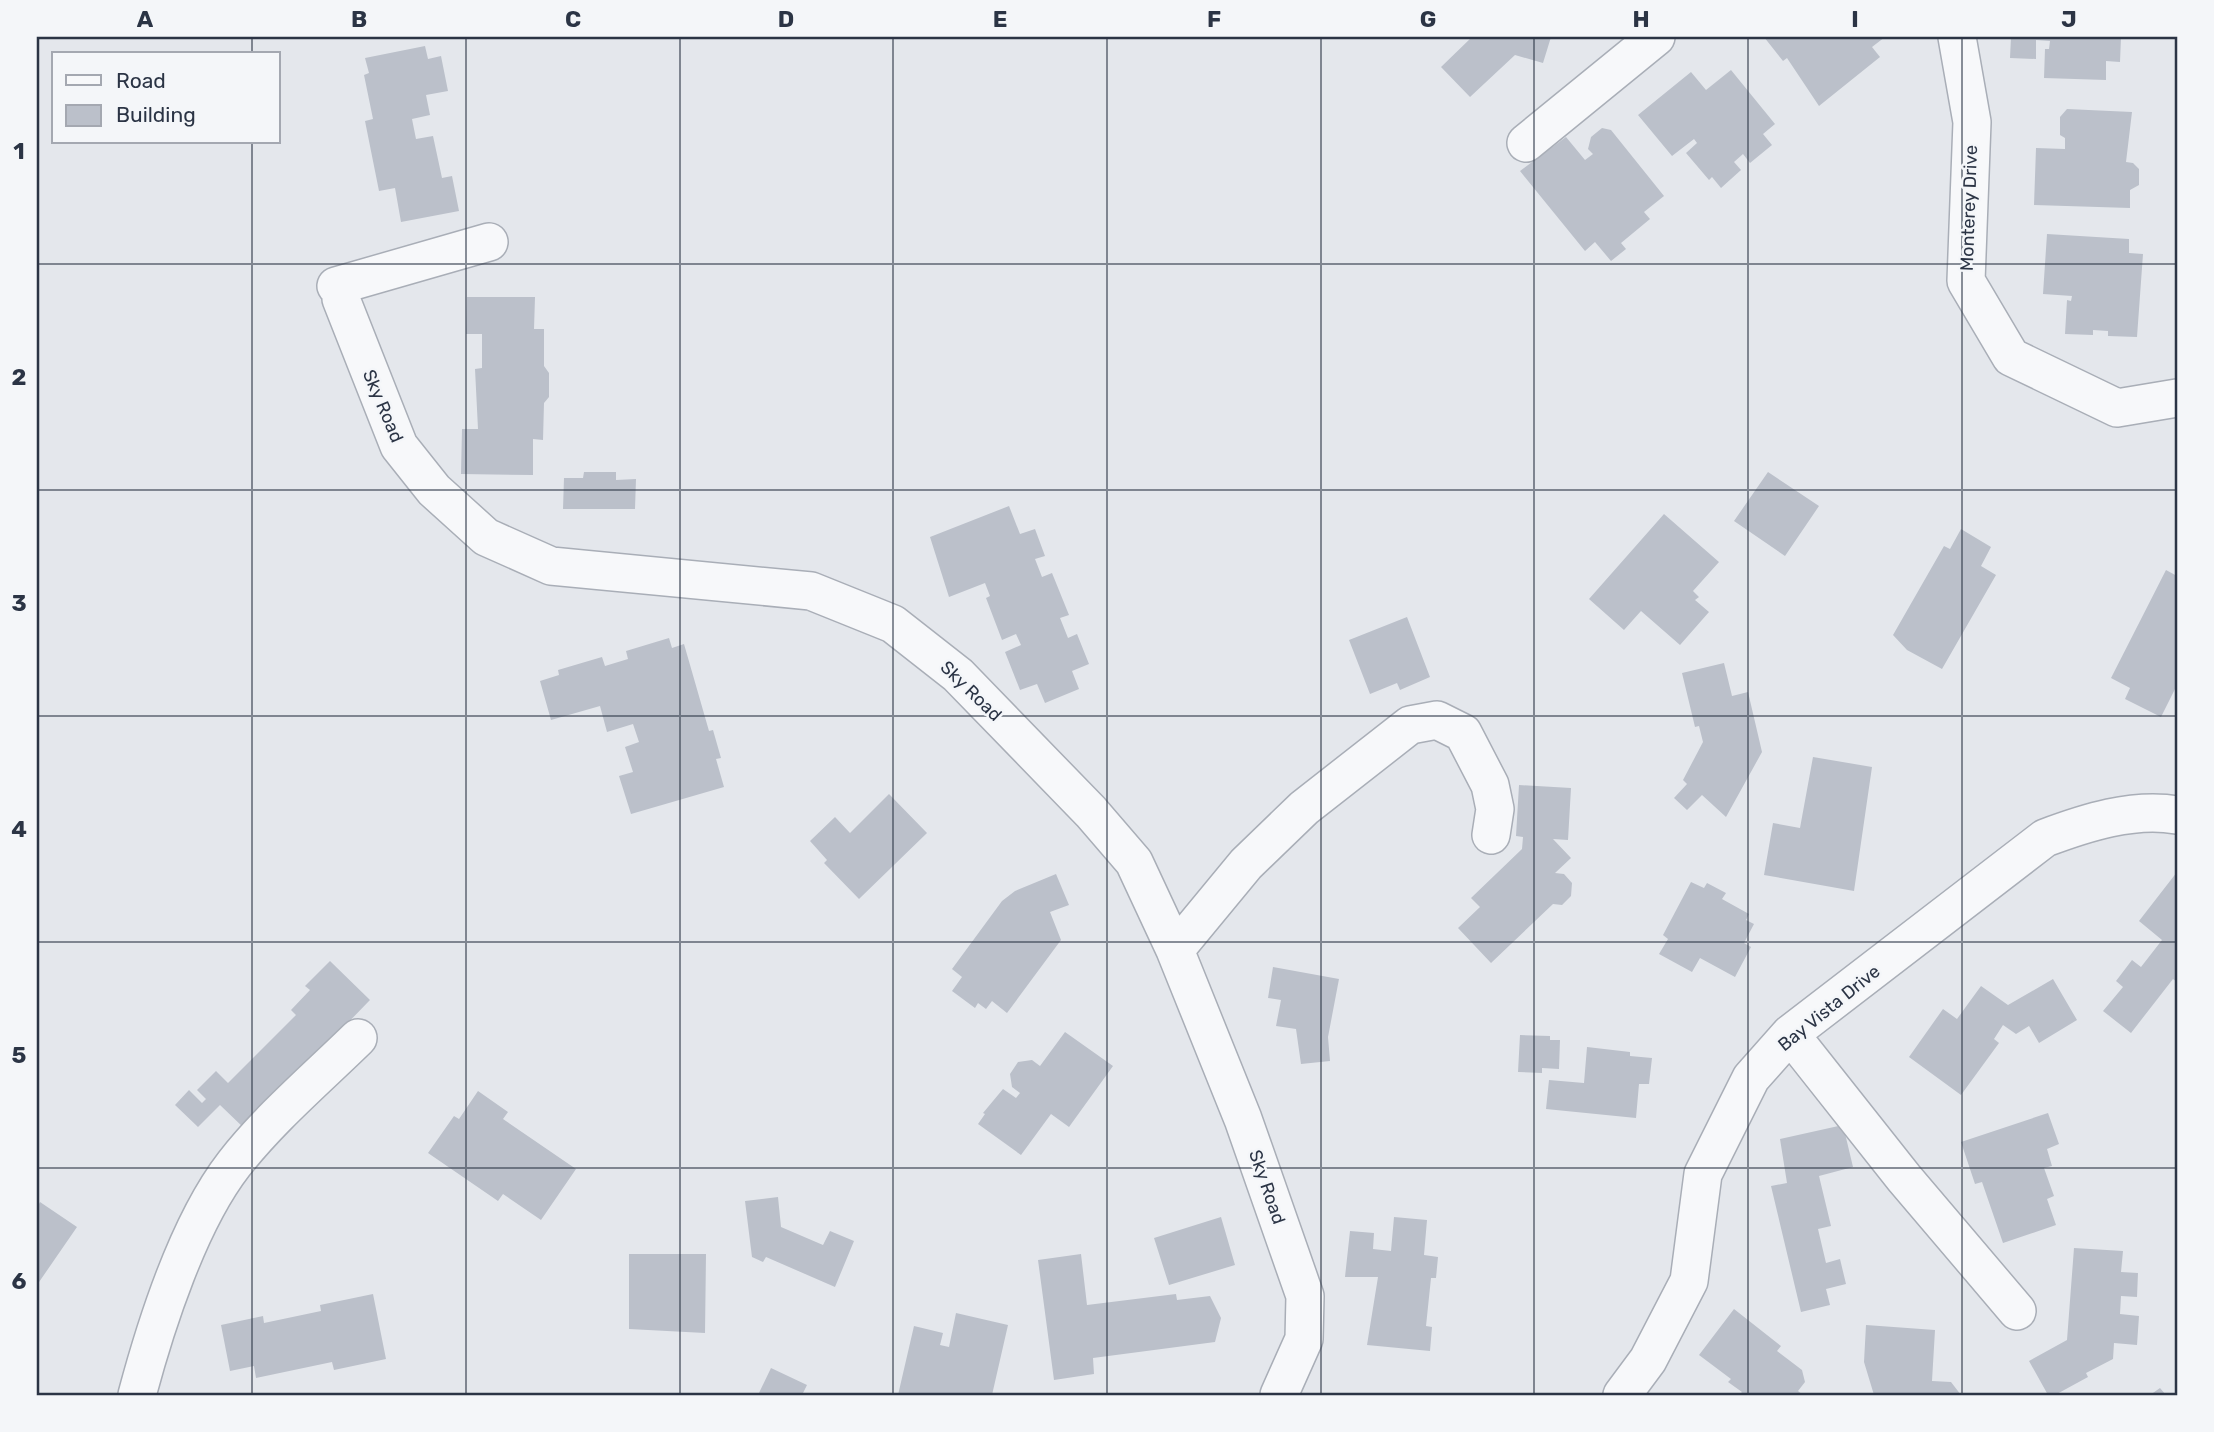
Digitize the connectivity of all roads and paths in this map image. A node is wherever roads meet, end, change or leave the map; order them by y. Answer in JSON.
{"nodes":[{"id":1,"x":1656,"y":37,"type":"edge"},
{"id":2,"x":1957,"y":37,"type":"edge"},
{"id":3,"x":1525,"y":144,"type":"dead end"},
{"id":4,"x":489,"y":242,"type":"dead end"},
{"id":5,"x":2177,"y":398,"type":"edge"},
{"id":6,"x":2177,"y":815,"type":"edge"},
{"id":7,"x":1491,"y":835,"type":"dead end"},
{"id":8,"x":1175,"y":950,"type":"junction"},
{"id":9,"x":1790,"y":1034,"type":"junction"},
{"id":10,"x":358,"y":1038,"type":"dead end"},
{"id":11,"x":2017,"y":1311,"type":"dead end"},
{"id":12,"x":137,"y":1395,"type":"edge"},
{"id":13,"x":1279,"y":1395,"type":"edge"},
{"id":14,"x":1622,"y":1395,"type":"edge"}],
"edges":[{"from":1,"to":3,"type":"street"},
{"from":2,"to":5,"type":"street","name":"Monterey Drive"},
{"from":4,"to":8,"type":"street","name":"Sky Road"},
{"from":6,"to":9,"type":"street","name":"Bay Vista Drive"},
{"from":7,"to":8,"type":"street"},
{"from":8,"to":13,"type":"street","name":"Sky Road"},
{"from":9,"to":11,"type":"street"},
{"from":9,"to":14,"type":"street","name":"Bay Vista Drive"},
{"from":10,"to":12,"type":"street"}]}
